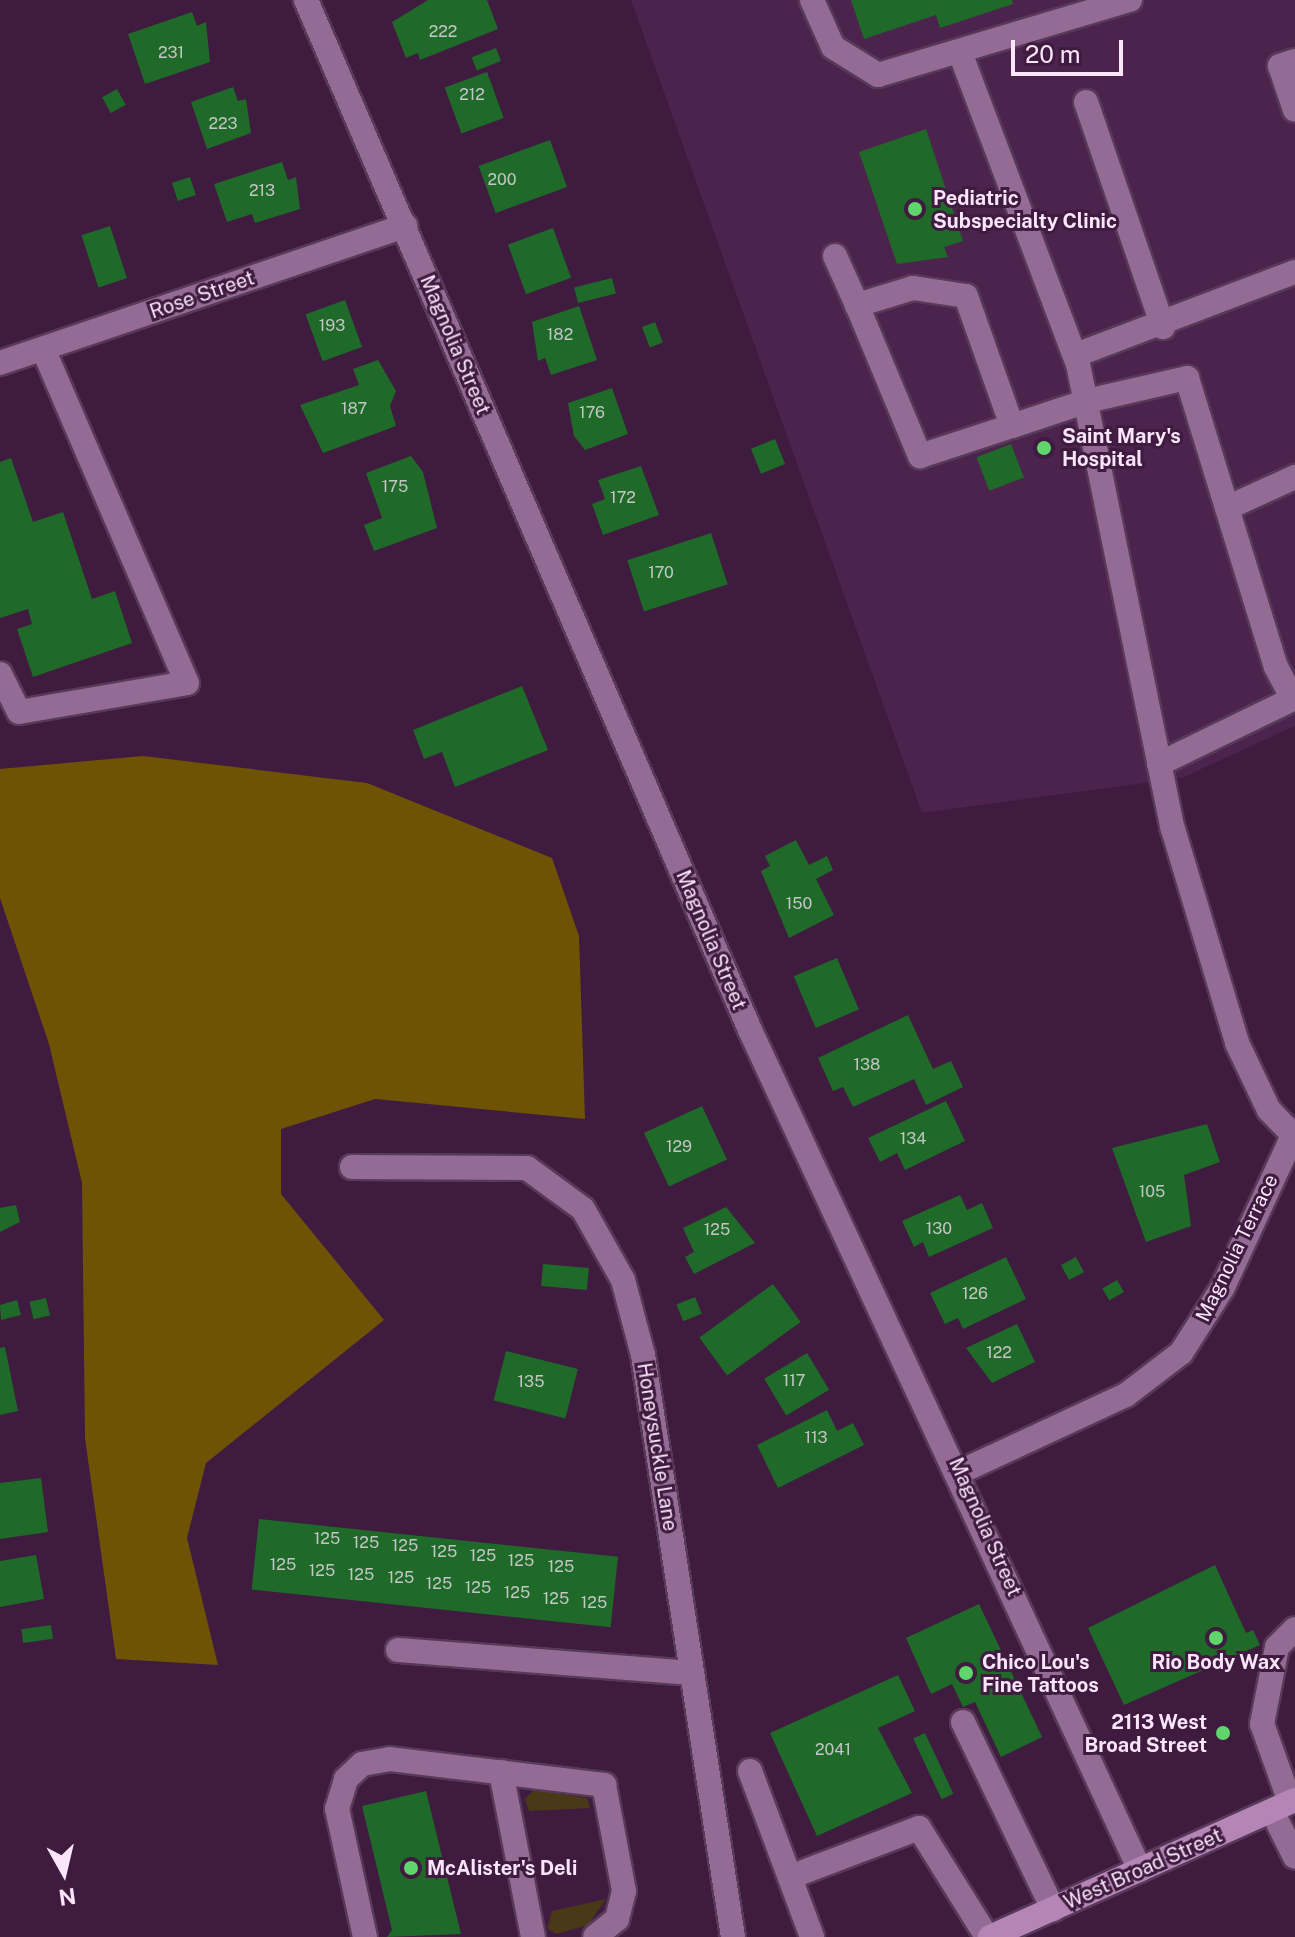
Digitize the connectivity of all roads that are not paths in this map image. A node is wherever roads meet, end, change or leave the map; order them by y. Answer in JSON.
{"nodes":[{"id":1,"x":306,"y":0,"type":"edge"},
{"id":2,"x":812,"y":0,"type":"edge"},
{"id":3,"x":1130,"y":0,"type":"edge"},
{"id":4,"x":961,"y":55,"type":"junction"},
{"id":5,"x":1295,"y":61,"type":"edge"},
{"id":6,"x":1086,"y":102,"type":"dead end"},
{"id":7,"x":1295,"y":110,"type":"edge"},
{"id":8,"x":405,"y":226,"type":"junction"},
{"id":9,"x":835,"y":256,"type":"dead end"},
{"id":10,"x":1295,"y":272,"type":"edge"},
{"id":11,"x":857,"y":305,"type":"junction"},
{"id":12,"x":1163,"y":327,"type":"junction"},
{"id":13,"x":43,"y":349,"type":"junction"},
{"id":14,"x":1076,"y":355,"type":"junction"},
{"id":15,"x":0,"y":363,"type":"edge"},
{"id":16,"x":1087,"y":401,"type":"junction"},
{"id":17,"x":1012,"y":426,"type":"junction"},
{"id":18,"x":1295,"y":477,"type":"edge"},
{"id":19,"x":1227,"y":508,"type":"junction"},
{"id":20,"x":0,"y":674,"type":"edge"},
{"id":21,"x":1294,"y":699,"type":"edge"},
{"id":22,"x":1159,"y":764,"type":"junction"},
{"id":23,"x":1294,"y":1132,"type":"edge"},
{"id":24,"x":352,"y":1167,"type":"dead end"},
{"id":25,"x":960,"y":1472,"type":"junction"},
{"id":26,"x":1295,"y":1629,"type":"edge"},
{"id":27,"x":398,"y":1650,"type":"dead end"},
{"id":28,"x":692,"y":1673,"type":"junction"},
{"id":29,"x":963,"y":1722,"type":"dead end"},
{"id":30,"x":750,"y":1771,"type":"dead end"},
{"id":31,"x":501,"y":1772,"type":"junction"},
{"id":32,"x":1286,"y":1805,"type":"edge"},
{"id":33,"x":1295,"y":1857,"type":"edge"},
{"id":34,"x":1140,"y":1870,"type":"junction"},
{"id":35,"x":790,"y":1877,"type":"junction"},
{"id":36,"x":1053,"y":1909,"type":"junction"},
{"id":37,"x":365,"y":1937,"type":"edge"},
{"id":38,"x":533,"y":1937,"type":"edge"},
{"id":39,"x":595,"y":1937,"type":"edge"},
{"id":40,"x":733,"y":1937,"type":"edge"},
{"id":41,"x":812,"y":1937,"type":"edge"},
{"id":42,"x":989,"y":1937,"type":"edge"}],
"edges":[{"from":1,"to":8,"type":"street","name":"Magnolia Street"},
{"from":2,"to":4,"type":"street"},
{"from":3,"to":4,"type":"street"},
{"from":4,"to":14,"type":"street"},
{"from":5,"to":7,"type":"street"},
{"from":6,"to":12,"type":"street"},
{"from":8,"to":13,"type":"street","name":"Rose Street"},
{"from":8,"to":25,"type":"street","name":"Magnolia Street"},
{"from":9,"to":11,"type":"street"},
{"from":10,"to":12,"type":"street"},
{"from":11,"to":17,"type":"street"},
{"from":11,"to":17,"type":"street"},
{"from":12,"to":14,"type":"street"},
{"from":13,"to":15,"type":"street","name":"Rose Street"},
{"from":13,"to":20,"type":"street"},
{"from":14,"to":16,"type":"street"},
{"from":16,"to":17,"type":"street"},
{"from":16,"to":19,"type":"street"},
{"from":16,"to":22,"type":"street"},
{"from":18,"to":19,"type":"street"},
{"from":19,"to":21,"type":"street"},
{"from":21,"to":22,"type":"street"},
{"from":22,"to":23,"type":"street"},
{"from":23,"to":25,"type":"street","name":"Magnolia Terrace"},
{"from":24,"to":28,"type":"street","name":"Honeysuckle Lane"},
{"from":25,"to":34,"type":"street","name":"Magnolia Street"},
{"from":26,"to":32,"type":"street"},
{"from":27,"to":28,"type":"street"},
{"from":28,"to":40,"type":"street","name":"Honeysuckle Lane"},
{"from":29,"to":36,"type":"street"},
{"from":30,"to":35,"type":"street"},
{"from":31,"to":37,"type":"street"},
{"from":31,"to":38,"type":"street"},
{"from":31,"to":39,"type":"street"},
{"from":32,"to":33,"type":"street"},
{"from":32,"to":34,"type":"main road","name":"West Broad Street"},
{"from":34,"to":36,"type":"main road","name":"West Broad Street"},
{"from":35,"to":41,"type":"street"},
{"from":35,"to":42,"type":"street"},
{"from":36,"to":42,"type":"main road","name":"West Broad Street"}]}
